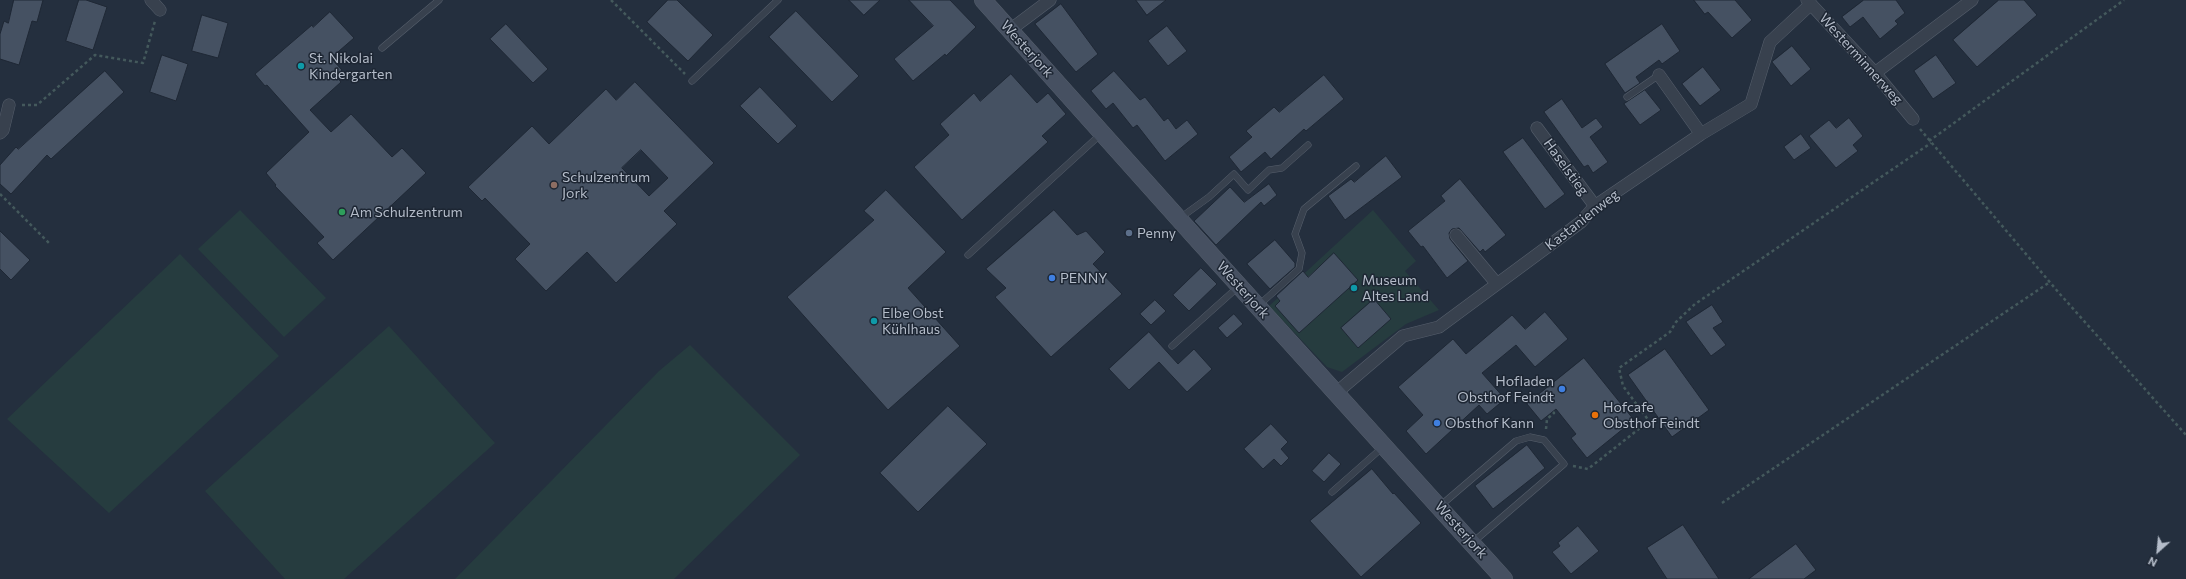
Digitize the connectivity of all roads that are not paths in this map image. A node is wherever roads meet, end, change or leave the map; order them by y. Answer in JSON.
{"nodes":[{"id":1,"x":151,"y":0,"type":"edge"},
{"id":2,"x":439,"y":0,"type":"edge"},
{"id":3,"x":778,"y":0,"type":"edge"},
{"id":4,"x":983,"y":0,"type":"edge"},
{"id":5,"x":1050,"y":0,"type":"edge"},
{"id":6,"x":1972,"y":0,"type":"edge"},
{"id":7,"x":1809,"y":2,"type":"edge"},
{"id":8,"x":160,"y":10,"type":"road end"},
{"id":9,"x":1010,"y":30,"type":"junction"},
{"id":10,"x":382,"y":48,"type":"dead end"},
{"id":11,"x":1875,"y":73,"type":"junction"},
{"id":12,"x":1659,"y":75,"type":"joint"},
{"id":13,"x":692,"y":81,"type":"road end"},
{"id":14,"x":1628,"y":97,"type":"dead end"},
{"id":15,"x":9,"y":105,"type":"road end"},
{"id":16,"x":1913,"y":119,"type":"road end"},
{"id":17,"x":1537,"y":128,"type":"dead end"},
{"id":18,"x":0,"y":133,"type":"edge"},
{"id":19,"x":1102,"y":133,"type":"junction"},
{"id":20,"x":1701,"y":134,"type":"junction"},
{"id":21,"x":1308,"y":145,"type":"dead end"},
{"id":22,"x":1356,"y":166,"type":"dead end"},
{"id":23,"x":1594,"y":206,"type":"junction"},
{"id":24,"x":1178,"y":219,"type":"junction"},
{"id":25,"x":1456,"y":235,"type":"dead end"},
{"id":26,"x":968,"y":255,"type":"dead end"},
{"id":27,"x":1497,"y":284,"type":"junction"},
{"id":28,"x":1239,"y":286,"type":"junction"},
{"id":29,"x":1258,"y":306,"type":"junction"},
{"id":30,"x":1172,"y":346,"type":"dead end"},
{"id":31,"x":1336,"y":393,"type":"junction"},
{"id":32,"x":1384,"y":446,"type":"junction"},
{"id":33,"x":1332,"y":492,"type":"dead end"},
{"id":34,"x":1440,"y":507,"type":"junction"},
{"id":35,"x":1472,"y":543,"type":"junction"},
{"id":36,"x":1504,"y":579,"type":"edge"}],
"edges":[{"from":1,"to":8,"type":"street"},
{"from":2,"to":10,"type":"lane"},
{"from":3,"to":13,"type":"lane"},
{"from":4,"to":9,"type":"main road","name":"Westerjork"},
{"from":5,"to":9,"type":"street"},
{"from":6,"to":11,"type":"street"},
{"from":7,"to":11,"type":"street","name":"Westerminnerweg"},
{"from":7,"to":20,"type":"street","name":"Kastanienweg"},
{"from":9,"to":19,"type":"main road","name":"Westerjork"},
{"from":11,"to":16,"type":"street","name":"Westerminnerweg"},
{"from":12,"to":14,"type":"lane"},
{"from":12,"to":20,"type":"street"},
{"from":15,"to":18,"type":"street"},
{"from":17,"to":23,"type":"street","name":"Haselstieg"},
{"from":19,"to":24,"type":"main road","name":"Westerjork"},
{"from":19,"to":26,"type":"lane"},
{"from":20,"to":23,"type":"street","name":"Kastanienweg"},
{"from":21,"to":24,"type":"lane"},
{"from":22,"to":29,"type":"lane"},
{"from":23,"to":27,"type":"street","name":"Kastanienweg"},
{"from":24,"to":28,"type":"main road","name":"Westerjork"},
{"from":25,"to":27,"type":"street"},
{"from":27,"to":31,"type":"street","name":"Kastanienweg"},
{"from":28,"to":29,"type":"main road","name":"Westerjork"},
{"from":28,"to":30,"type":"lane"},
{"from":29,"to":31,"type":"main road","name":"Westerjork"},
{"from":31,"to":32,"type":"main road","name":"Westerjork"},
{"from":32,"to":33,"type":"lane"},
{"from":32,"to":34,"type":"main road","name":"Westerjork"},
{"from":34,"to":35,"type":"main road","name":"Westerjork"},
{"from":34,"to":35,"type":"lane"},
{"from":35,"to":36,"type":"main road","name":"Westerjork"}]}
